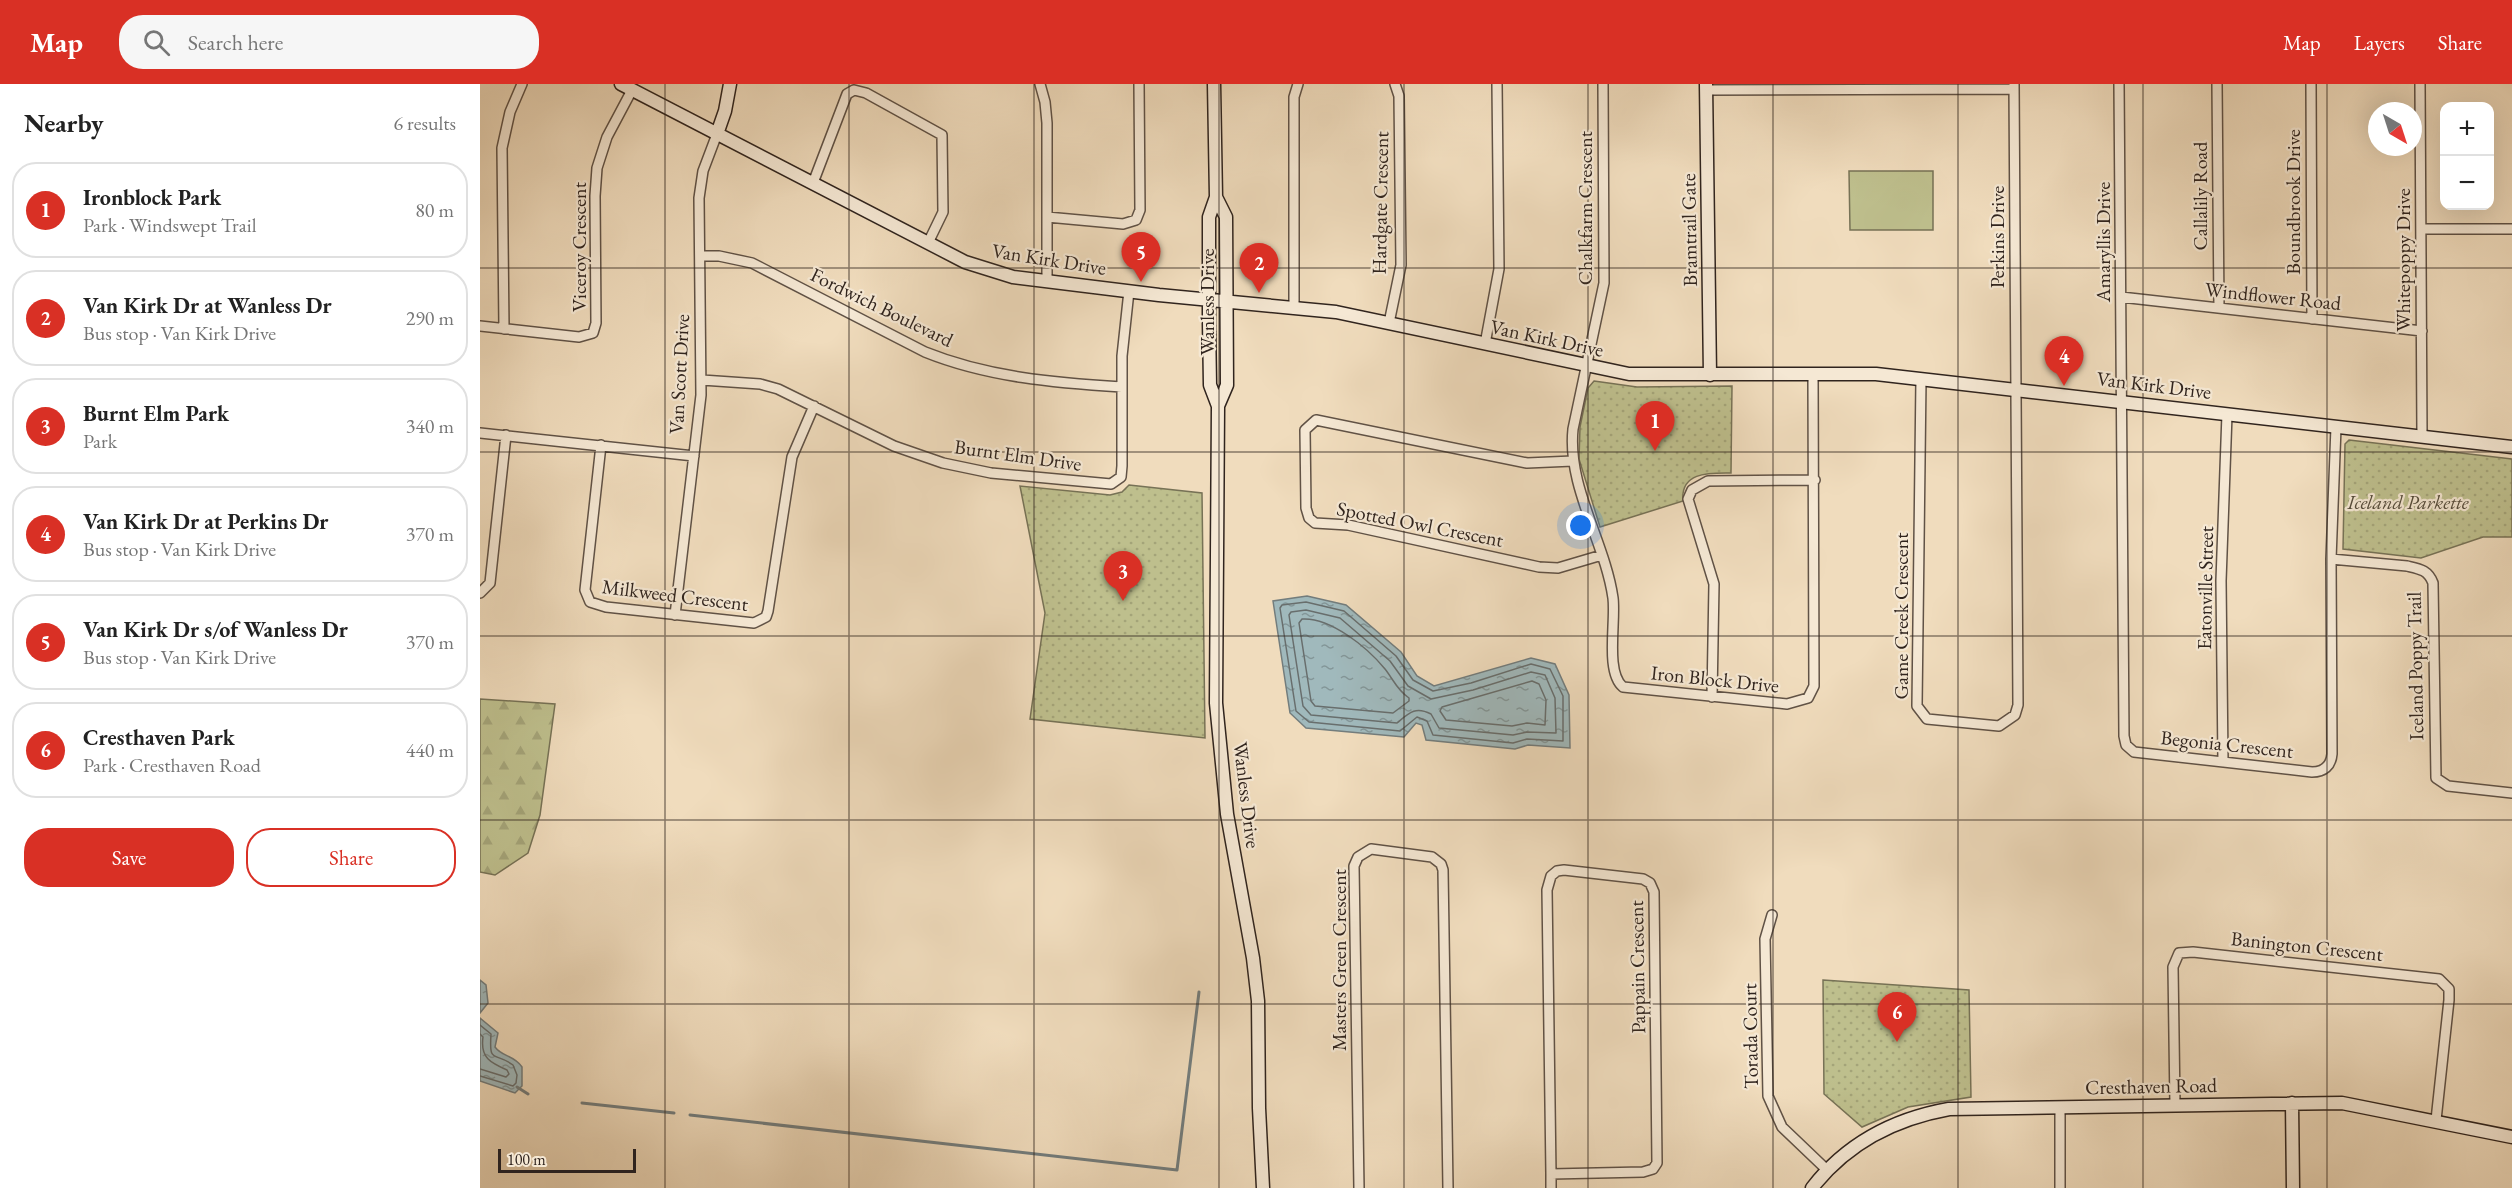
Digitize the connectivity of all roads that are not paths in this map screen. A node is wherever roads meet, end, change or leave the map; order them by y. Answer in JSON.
{"nodes":[{"id":1,"x":522,"y":84,"type":"edge"},
{"id":2,"x":730,"y":84,"type":"edge"},
{"id":3,"x":1040,"y":84,"type":"edge"},
{"id":4,"x":1139,"y":84,"type":"edge"},
{"id":5,"x":1214,"y":84,"type":"edge"},
{"id":6,"x":1298,"y":84,"type":"edge"},
{"id":7,"x":1395,"y":84,"type":"edge"},
{"id":8,"x":1497,"y":84,"type":"edge"},
{"id":9,"x":1603,"y":84,"type":"edge"},
{"id":10,"x":2120,"y":84,"type":"edge"},
{"id":11,"x":2217,"y":84,"type":"edge"},
{"id":12,"x":2311,"y":84,"type":"edge"},
{"id":13,"x":2420,"y":84,"type":"edge"},
{"id":14,"x":2014,"y":86,"type":"edge"},
{"id":15,"x":626,"y":87,"type":"edge"},
{"id":16,"x":1707,"y":87,"type":"edge"},
{"id":17,"x":1811,"y":87,"type":"edge"},
{"id":18,"x":717,"y":134,"type":"junction"},
{"id":19,"x":813,"y":183,"type":"junction"},
{"id":20,"x":1216,"y":197,"type":"junction"},
{"id":21,"x":1047,"y":217,"type":"junction"},
{"id":22,"x":2421,"y":229,"type":"junction"},
{"id":23,"x":2512,"y":229,"type":"edge"},
{"id":24,"x":928,"y":243,"type":"junction"},
{"id":25,"x":702,"y":256,"type":"junction"},
{"id":26,"x":1047,"y":280,"type":"junction"},
{"id":27,"x":1129,"y":291,"type":"junction"},
{"id":28,"x":2121,"y":297,"type":"junction"},
{"id":29,"x":1209,"y":301,"type":"junction"},
{"id":30,"x":1226,"y":302,"type":"junction"},
{"id":31,"x":2219,"y":308,"type":"junction"},
{"id":32,"x":1294,"y":309,"type":"junction"},
{"id":33,"x":2312,"y":319,"type":"junction"},
{"id":34,"x":1389,"y":323,"type":"junction"},
{"id":35,"x":480,"y":326,"type":"edge"},
{"id":36,"x":504,"y":329,"type":"junction"},
{"id":37,"x":2422,"y":331,"type":"junction"},
{"id":38,"x":1485,"y":344,"type":"junction"},
{"id":39,"x":1587,"y":366,"type":"junction"},
{"id":40,"x":1710,"y":375,"type":"junction"},
{"id":41,"x":1813,"y":375,"type":"junction"},
{"id":42,"x":1921,"y":379,"type":"junction"},
{"id":43,"x":702,"y":380,"type":"junction"},
{"id":44,"x":1122,"y":387,"type":"junction"},
{"id":45,"x":2016,"y":389,"type":"junction"},
{"id":46,"x":2122,"y":401,"type":"junction"},
{"id":47,"x":814,"y":406,"type":"junction"},
{"id":48,"x":1218,"y":406,"type":"junction"},
{"id":49,"x":2227,"y":414,"type":"junction"},
{"id":50,"x":2336,"y":427,"type":"junction"},
{"id":51,"x":480,"y":433,"type":"edge"},
{"id":52,"x":506,"y":435,"type":"junction"},
{"id":53,"x":2422,"y":436,"type":"junction"},
{"id":54,"x":601,"y":445,"type":"junction"},
{"id":55,"x":2512,"y":447,"type":"edge"},
{"id":56,"x":694,"y":456,"type":"junction"},
{"id":57,"x":1573,"y":461,"type":"junction"},
{"id":58,"x":1815,"y":480,"type":"junction"},
{"id":59,"x":1602,"y":555,"type":"junction"},
{"id":60,"x":2331,"y":559,"type":"junction"},
{"id":61,"x":480,"y":593,"type":"edge"},
{"id":62,"x":675,"y":615,"type":"junction"},
{"id":63,"x":1712,"y":697,"type":"junction"},
{"id":64,"x":2223,"y":762,"type":"junction"},
{"id":65,"x":2512,"y":793,"type":"edge"},
{"id":66,"x":1772,"y":915,"type":"dead end"},
{"id":67,"x":2292,"y":1103,"type":"junction"},
{"id":68,"x":2175,"y":1105,"type":"junction"},
{"id":69,"x":2060,"y":1107,"type":"junction"},
{"id":70,"x":2436,"y":1120,"type":"junction"},
{"id":71,"x":2512,"y":1137,"type":"edge"},
{"id":72,"x":1827,"y":1170,"type":"junction"},
{"id":73,"x":1551,"y":1174,"type":"junction"},
{"id":74,"x":1263,"y":1188,"type":"edge"},
{"id":75,"x":1359,"y":1188,"type":"edge"},
{"id":76,"x":1448,"y":1188,"type":"edge"},
{"id":77,"x":1551,"y":1188,"type":"edge"},
{"id":78,"x":1812,"y":1188,"type":"edge"},
{"id":79,"x":2060,"y":1188,"type":"edge"},
{"id":80,"x":2293,"y":1188,"type":"edge"}],
"edges":[{"from":1,"to":36,"type":"street"},
{"from":2,"to":18,"type":"street","name":"Van Scott Drive"},
{"from":3,"to":21,"type":"street"},
{"from":4,"to":21,"type":"street"},
{"from":5,"to":20,"type":"street","name":"Wanless Drive"},
{"from":6,"to":32,"type":"street"},
{"from":7,"to":34,"type":"street","name":"Hardgate Crescent"},
{"from":8,"to":38,"type":"street"},
{"from":9,"to":39,"type":"street","name":"Chalkfarm Crescent"},
{"from":10,"to":28,"type":"street","name":"Amaryllis Drive"},
{"from":11,"to":31,"type":"street","name":"Callalily Road"},
{"from":12,"to":33,"type":"street","name":"Boundbrook Drive"},
{"from":13,"to":22,"type":"street","name":"Whitepoppy Drive"},
{"from":14,"to":17,"type":"street"},
{"from":14,"to":45,"type":"street","name":"Perkins Drive"},
{"from":15,"to":18,"type":"street","name":"Van Kirk Drive"},
{"from":15,"to":36,"type":"street","name":"Viceroy Crescent"},
{"from":16,"to":17,"type":"street"},
{"from":16,"to":40,"type":"street","name":"Bramtrail Gate"},
{"from":18,"to":19,"type":"street","name":"Van Kirk Drive"},
{"from":18,"to":25,"type":"street","name":"Van Scott Drive"},
{"from":19,"to":24,"type":"street","name":"Van Kirk Drive"},
{"from":19,"to":24,"type":"street"},
{"from":20,"to":29,"type":"street","name":"Wanless Drive"},
{"from":20,"to":30,"type":"street","name":"Wanless Drive"},
{"from":21,"to":26,"type":"street"},
{"from":22,"to":23,"type":"street"},
{"from":22,"to":37,"type":"street","name":"Whitepoppy Drive"},
{"from":24,"to":26,"type":"street","name":"Van Kirk Drive"},
{"from":25,"to":43,"type":"street","name":"Van Scott Drive"},
{"from":25,"to":44,"type":"street","name":"Fordwich Boulevard"},
{"from":26,"to":27,"type":"street","name":"Van Kirk Drive"},
{"from":27,"to":29,"type":"street","name":"Van Kirk Drive"},
{"from":27,"to":44,"type":"street","name":"Burnt Elm Drive"},
{"from":28,"to":31,"type":"street","name":"Windflower Road"},
{"from":28,"to":46,"type":"street","name":"Amaryllis Drive"},
{"from":29,"to":30,"type":"street","name":"Van Kirk Drive"},
{"from":29,"to":48,"type":"street","name":"Wanless Drive"},
{"from":30,"to":32,"type":"street","name":"Van Kirk Drive"},
{"from":30,"to":48,"type":"street","name":"Wanless Drive"},
{"from":31,"to":33,"type":"street","name":"Windflower Road"},
{"from":32,"to":34,"type":"street","name":"Van Kirk Drive"},
{"from":33,"to":37,"type":"street","name":"Windflower Road"},
{"from":34,"to":38,"type":"street","name":"Van Kirk Drive"},
{"from":35,"to":36,"type":"street","name":"Viceroy Crescent"},
{"from":37,"to":53,"type":"street","name":"Whitepoppy Drive"},
{"from":38,"to":39,"type":"street","name":"Van Kirk Drive"},
{"from":39,"to":40,"type":"street","name":"Van Kirk Drive"},
{"from":39,"to":57,"type":"street","name":"Iron Block Drive"},
{"from":40,"to":41,"type":"street","name":"Van Kirk Drive"},
{"from":41,"to":42,"type":"street","name":"Van Kirk Drive"},
{"from":41,"to":58,"type":"street","name":"Iron Block Drive"},
{"from":42,"to":45,"type":"street","name":"Van Kirk Drive"},
{"from":42,"to":45,"type":"street","name":"Game Creek Crescent"},
{"from":43,"to":47,"type":"street","name":"Burnt Elm Drive"},
{"from":43,"to":56,"type":"street","name":"Van Scott Drive"},
{"from":44,"to":47,"type":"street","name":"Burnt Elm Drive"},
{"from":45,"to":46,"type":"street","name":"Van Kirk Drive"},
{"from":46,"to":49,"type":"street","name":"Van Kirk Drive"},
{"from":46,"to":64,"type":"street","name":"Begonia Crescent"},
{"from":47,"to":62,"type":"street","name":"Milkweed Crescent"},
{"from":48,"to":74,"type":"street","name":"Wanless Drive"},
{"from":49,"to":50,"type":"street","name":"Van Kirk Drive"},
{"from":49,"to":64,"type":"street","name":"Eatonville Street"},
{"from":50,"to":53,"type":"street","name":"Van Kirk Drive"},
{"from":50,"to":60,"type":"street","name":"Begonia Crescent"},
{"from":51,"to":52,"type":"street","name":"Van Scott Drive"},
{"from":52,"to":54,"type":"street","name":"Van Scott Drive"},
{"from":52,"to":61,"type":"street"},
{"from":53,"to":55,"type":"street","name":"Van Kirk Drive"},
{"from":54,"to":56,"type":"street","name":"Van Scott Drive"},
{"from":54,"to":62,"type":"street","name":"Milkweed Crescent"},
{"from":56,"to":62,"type":"street"},
{"from":57,"to":59,"type":"street","name":"Iron Block Drive"},
{"from":57,"to":59,"type":"street","name":"Spotted Owl Crescent"},
{"from":58,"to":63,"type":"street","name":"Iron Block Drive"},
{"from":58,"to":63,"type":"street"},
{"from":59,"to":63,"type":"street","name":"Iron Block Drive"},
{"from":60,"to":64,"type":"street","name":"Begonia Crescent"},
{"from":60,"to":65,"type":"street","name":"Iceland Poppy Trail"},
{"from":66,"to":72,"type":"street","name":"Torada Court"},
{"from":67,"to":68,"type":"street","name":"Cresthaven Road"},
{"from":67,"to":70,"type":"street","name":"Cresthaven Road"},
{"from":67,"to":80,"type":"street"},
{"from":68,"to":69,"type":"street","name":"Cresthaven Road"},
{"from":68,"to":70,"type":"street","name":"Banington Crescent"},
{"from":69,"to":72,"type":"street","name":"Cresthaven Road"},
{"from":69,"to":79,"type":"street"},
{"from":70,"to":71,"type":"street","name":"Cresthaven Road"},
{"from":72,"to":78,"type":"street","name":"Cresthaven Road"},
{"from":73,"to":73,"type":"street","name":"Pappain Crescent"},
{"from":73,"to":77,"type":"street"},
{"from":75,"to":76,"type":"street","name":"Masters Green Crescent"}]}
